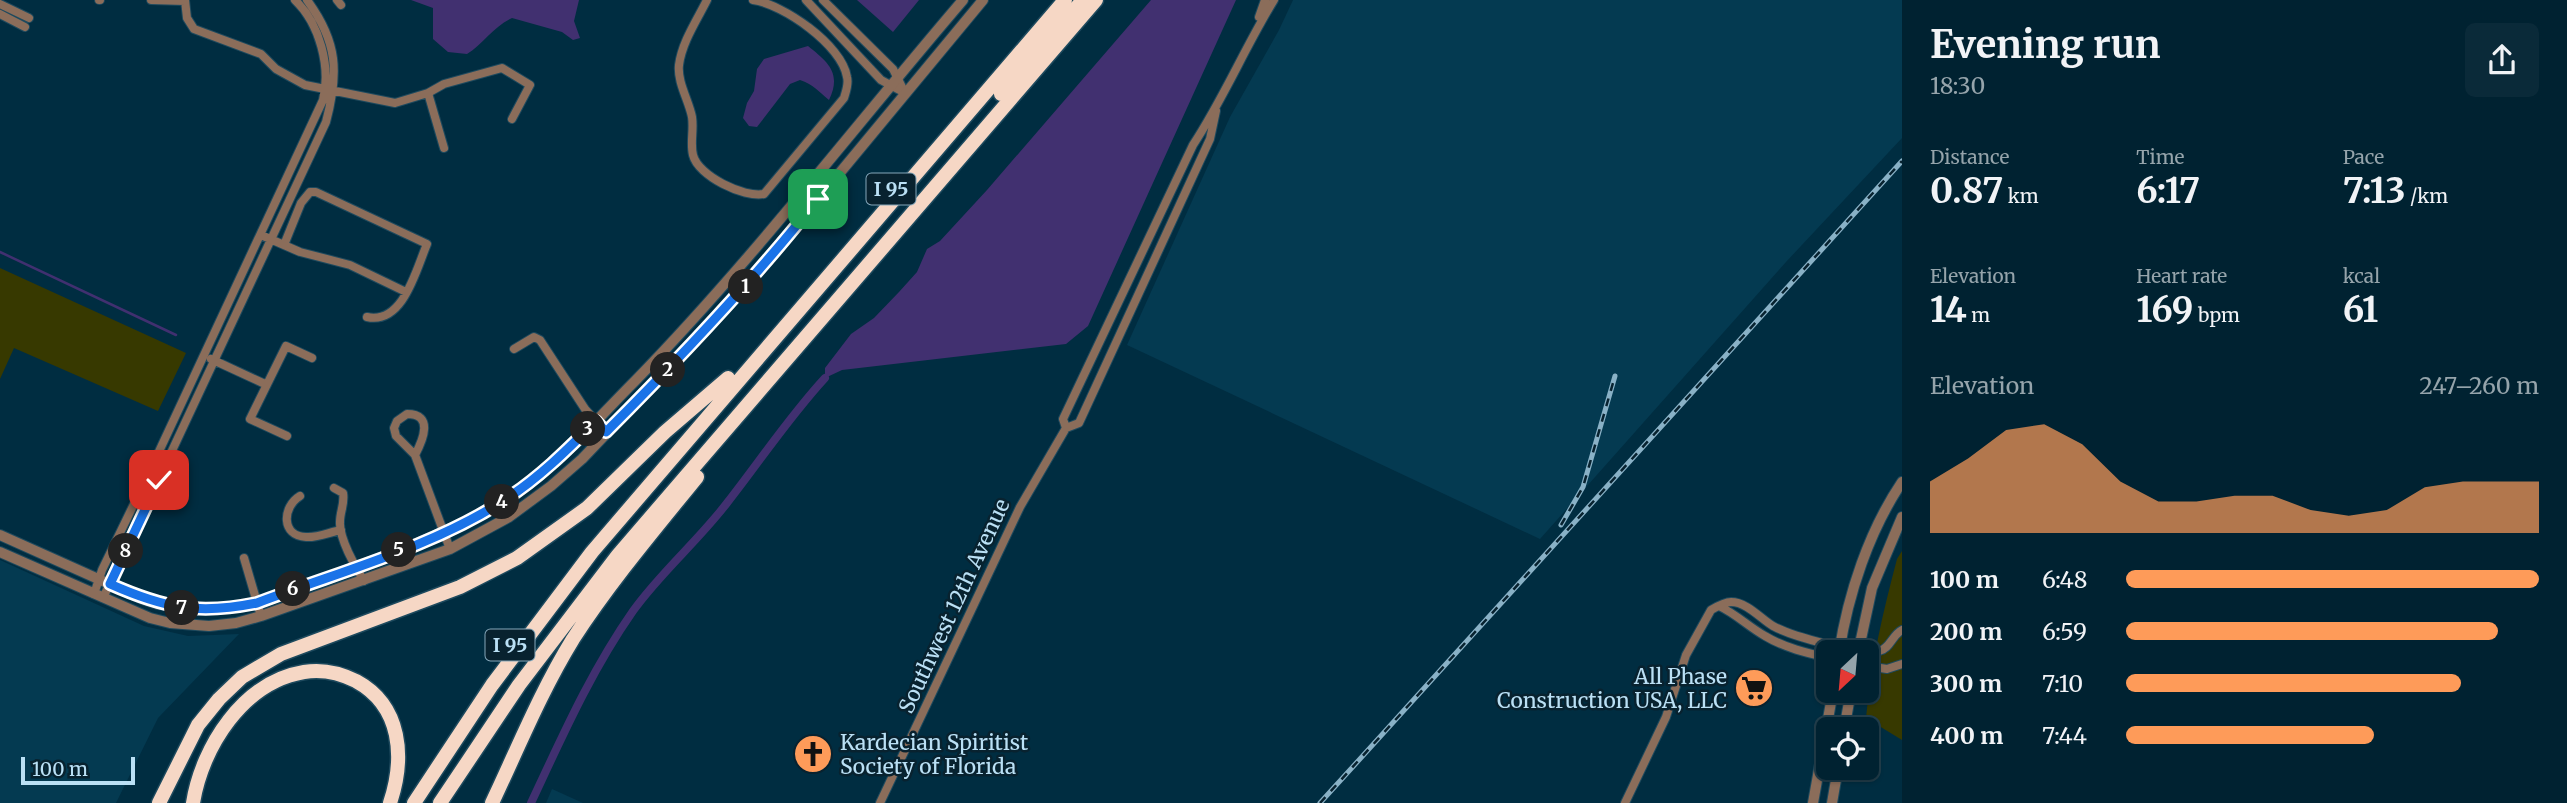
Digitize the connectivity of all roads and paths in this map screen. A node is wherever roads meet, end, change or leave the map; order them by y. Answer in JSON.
{"nodes":[{"id":1,"x":151,"y":0,"type":"edge"},
{"id":2,"x":295,"y":0,"type":"edge"},
{"id":3,"x":307,"y":0,"type":"edge"},
{"id":4,"x":707,"y":0,"type":"edge"},
{"id":5,"x":753,"y":0,"type":"edge"},
{"id":6,"x":806,"y":0,"type":"edge"},
{"id":7,"x":823,"y":0,"type":"edge"},
{"id":8,"x":963,"y":0,"type":"edge"},
{"id":9,"x":983,"y":0,"type":"edge"},
{"id":10,"x":1054,"y":0,"type":"edge"},
{"id":11,"x":1065,"y":0,"type":"edge"},
{"id":12,"x":1083,"y":0,"type":"edge"},
{"id":13,"x":1096,"y":0,"type":"edge"},
{"id":14,"x":1108,"y":0,"type":"edge"},
{"id":15,"x":1265,"y":0,"type":"edge"},
{"id":16,"x":1274,"y":0,"type":"edge"},
{"id":17,"x":185,"y":1,"type":"edge"},
{"id":18,"x":4,"y":11,"type":"edge"},
{"id":19,"x":310,"y":12,"type":"junction"},
{"id":20,"x":23,"y":23,"type":"dead end"},
{"id":21,"x":851,"y":29,"type":"junction"},
{"id":22,"x":1255,"y":32,"type":"junction"},
{"id":23,"x":1065,"y":35,"type":"junction"},
{"id":24,"x":842,"y":38,"type":"junction"},
{"id":25,"x":898,"y":76,"type":"junction"},
{"id":26,"x":890,"y":85,"type":"junction"},
{"id":27,"x":330,"y":90,"type":"junction"},
{"id":28,"x":428,"y":93,"type":"junction"},
{"id":29,"x":905,"y":93,"type":"junction"},
{"id":30,"x":1216,"y":111,"type":"junction"},
{"id":31,"x":513,"y":119,"type":"dead end"},
{"id":32,"x":444,"y":148,"type":"dead end"},
{"id":33,"x":261,"y":235,"type":"junction"},
{"id":34,"x":272,"y":240,"type":"junction"},
{"id":35,"x":284,"y":245,"type":"junction"},
{"id":36,"x":406,"y":292,"type":"junction"},
{"id":37,"x":366,"y":317,"type":"dead end"},
{"id":38,"x":514,"y":349,"type":"dead end"},
{"id":39,"x":204,"y":355,"type":"junction"},
{"id":40,"x":312,"y":358,"type":"dead end"},
{"id":41,"x":216,"y":361,"type":"junction"},
{"id":42,"x":728,"y":378,"type":"junction"},
{"id":43,"x":265,"y":384,"type":"junction"},
{"id":44,"x":738,"y":415,"type":"junction"},
{"id":45,"x":596,"y":421,"type":"junction"},
{"id":46,"x":1066,"y":428,"type":"junction"},
{"id":47,"x":606,"y":432,"type":"junction"},
{"id":48,"x":287,"y":436,"type":"dead end"},
{"id":49,"x":415,"y":455,"type":"junction"},
{"id":50,"x":1902,"y":482,"type":"edge"},
{"id":51,"x":334,"y":488,"type":"dead end"},
{"id":52,"x":300,"y":496,"type":"dead end"},
{"id":53,"x":1902,"y":517,"type":"edge"},
{"id":54,"x":341,"y":530,"type":"junction"},
{"id":55,"x":443,"y":533,"type":"junction"},
{"id":56,"x":0,"y":535,"type":"edge"},
{"id":57,"x":119,"y":535,"type":"junction"},
{"id":58,"x":131,"y":541,"type":"junction"},
{"id":59,"x":450,"y":549,"type":"junction"},
{"id":60,"x":0,"y":552,"type":"edge"},
{"id":61,"x":244,"y":558,"type":"dead end"},
{"id":62,"x":355,"y":567,"type":"junction"},
{"id":63,"x":99,"y":579,"type":"junction"},
{"id":64,"x":363,"y":581,"type":"junction"},
{"id":65,"x":110,"y":584,"type":"junction"},
{"id":66,"x":98,"y":596,"type":"junction"},
{"id":67,"x":257,"y":603,"type":"junction"},
{"id":68,"x":1718,"y":606,"type":"junction"},
{"id":69,"x":261,"y":616,"type":"junction"},
{"id":70,"x":1902,"y":631,"type":"edge"},
{"id":71,"x":1842,"y":640,"type":"edge"},
{"id":72,"x":1861,"y":640,"type":"edge"},
{"id":73,"x":1816,"y":642,"type":"edge"},
{"id":74,"x":1880,"y":651,"type":"edge"},
{"id":75,"x":1816,"y":655,"type":"edge"},
{"id":76,"x":1902,"y":664,"type":"edge"},
{"id":77,"x":1880,"y":669,"type":"edge"},
{"id":78,"x":1831,"y":704,"type":"edge"},
{"id":79,"x":1836,"y":780,"type":"edge"},
{"id":80,"x":159,"y":803,"type":"edge"},
{"id":81,"x":193,"y":803,"type":"edge"},
{"id":82,"x":390,"y":803,"type":"edge"},
{"id":83,"x":403,"y":803,"type":"edge"},
{"id":84,"x":414,"y":803,"type":"edge"},
{"id":85,"x":429,"y":803,"type":"edge"},
{"id":86,"x":440,"y":803,"type":"edge"},
{"id":87,"x":492,"y":803,"type":"edge"},
{"id":88,"x":880,"y":803,"type":"edge"},
{"id":89,"x":1625,"y":803,"type":"edge"},
{"id":90,"x":1813,"y":803,"type":"edge"},
{"id":91,"x":1832,"y":803,"type":"edge"}],
"edges":[{"from":1,"to":17,"type":"street"},
{"from":2,"to":19,"type":"street"},
{"from":3,"to":19,"type":"street"},
{"from":4,"to":5,"type":"street"},
{"from":6,"to":24,"type":"street"},
{"from":7,"to":21,"type":"street"},
{"from":8,"to":25,"type":"street"},
{"from":9,"to":29,"type":"street"},
{"from":10,"to":42,"type":"highway","number":"I 95"},
{"from":11,"to":84,"type":"highway"},
{"from":12,"to":85,"type":"highway"},
{"from":13,"to":23,"type":"highway","number":"I 95"},
{"from":14,"to":23,"type":"highway"},
{"from":15,"to":22,"type":"street","name":"Southwest 12th Avenue"},
{"from":16,"to":22,"type":"street","name":"Southwest 12th Avenue"},
{"from":17,"to":27,"type":"street"},
{"from":18,"to":20,"type":"street"},
{"from":19,"to":27,"type":"street"},
{"from":21,"to":24,"type":"street"},
{"from":21,"to":25,"type":"street"},
{"from":22,"to":30,"type":"street","name":"Southwest 12th Avenue"},
{"from":23,"to":44,"type":"highway","number":"I 95"},
{"from":24,"to":26,"type":"street"},
{"from":25,"to":26,"type":"street"},
{"from":25,"to":29,"type":"street"},
{"from":26,"to":29,"type":"street"},
{"from":26,"to":45,"type":"street"},
{"from":27,"to":28,"type":"street"},
{"from":27,"to":33,"type":"street"},
{"from":27,"to":34,"type":"street"},
{"from":28,"to":31,"type":"street"},
{"from":28,"to":32,"type":"street"},
{"from":29,"to":47,"type":"street"},
{"from":30,"to":46,"type":"street","name":"Southwest 12th Avenue"},
{"from":30,"to":46,"type":"street","name":"Southwest 12th Avenue"},
{"from":33,"to":34,"type":"street"},
{"from":33,"to":39,"type":"street"},
{"from":34,"to":35,"type":"street"},
{"from":34,"to":41,"type":"street"},
{"from":35,"to":36,"type":"street"},
{"from":35,"to":36,"type":"street"},
{"from":36,"to":37,"type":"street"},
{"from":38,"to":45,"type":"street"},
{"from":39,"to":41,"type":"street"},
{"from":39,"to":57,"type":"street"},
{"from":40,"to":43,"type":"street"},
{"from":41,"to":43,"type":"street"},
{"from":41,"to":58,"type":"street"},
{"from":42,"to":80,"type":"highway"},
{"from":42,"to":83,"type":"highway","number":"I 95"},
{"from":43,"to":48,"type":"street"},
{"from":44,"to":86,"type":"highway","number":"I 95"},
{"from":44,"to":87,"type":"highway"},
{"from":45,"to":47,"type":"street"},
{"from":45,"to":55,"type":"street"},
{"from":46,"to":88,"type":"street","name":"Southwest 12th Avenue"},
{"from":47,"to":59,"type":"street"},
{"from":49,"to":49,"type":"street"},
{"from":49,"to":55,"type":"street"},
{"from":50,"to":71,"type":"street"},
{"from":51,"to":54,"type":"street"},
{"from":52,"to":54,"type":"street"},
{"from":53,"to":72,"type":"street"},
{"from":54,"to":62,"type":"street"},
{"from":55,"to":59,"type":"street"},
{"from":55,"to":62,"type":"street"},
{"from":56,"to":63,"type":"street"},
{"from":57,"to":58,"type":"street"},
{"from":57,"to":63,"type":"street"},
{"from":58,"to":65,"type":"street"},
{"from":59,"to":64,"type":"street"},
{"from":60,"to":66,"type":"street"},
{"from":61,"to":67,"type":"street"},
{"from":62,"to":64,"type":"street"},
{"from":62,"to":67,"type":"street"},
{"from":63,"to":65,"type":"street"},
{"from":63,"to":66,"type":"street"},
{"from":64,"to":69,"type":"street"},
{"from":65,"to":66,"type":"street"},
{"from":65,"to":67,"type":"street"},
{"from":66,"to":69,"type":"street"},
{"from":67,"to":69,"type":"street"},
{"from":68,"to":73,"type":"street"},
{"from":68,"to":75,"type":"street"},
{"from":68,"to":89,"type":"street"},
{"from":70,"to":74,"type":"street"},
{"from":76,"to":77,"type":"street"},
{"from":78,"to":90,"type":"street"},
{"from":79,"to":91,"type":"street"},
{"from":81,"to":82,"type":"highway"}]}
